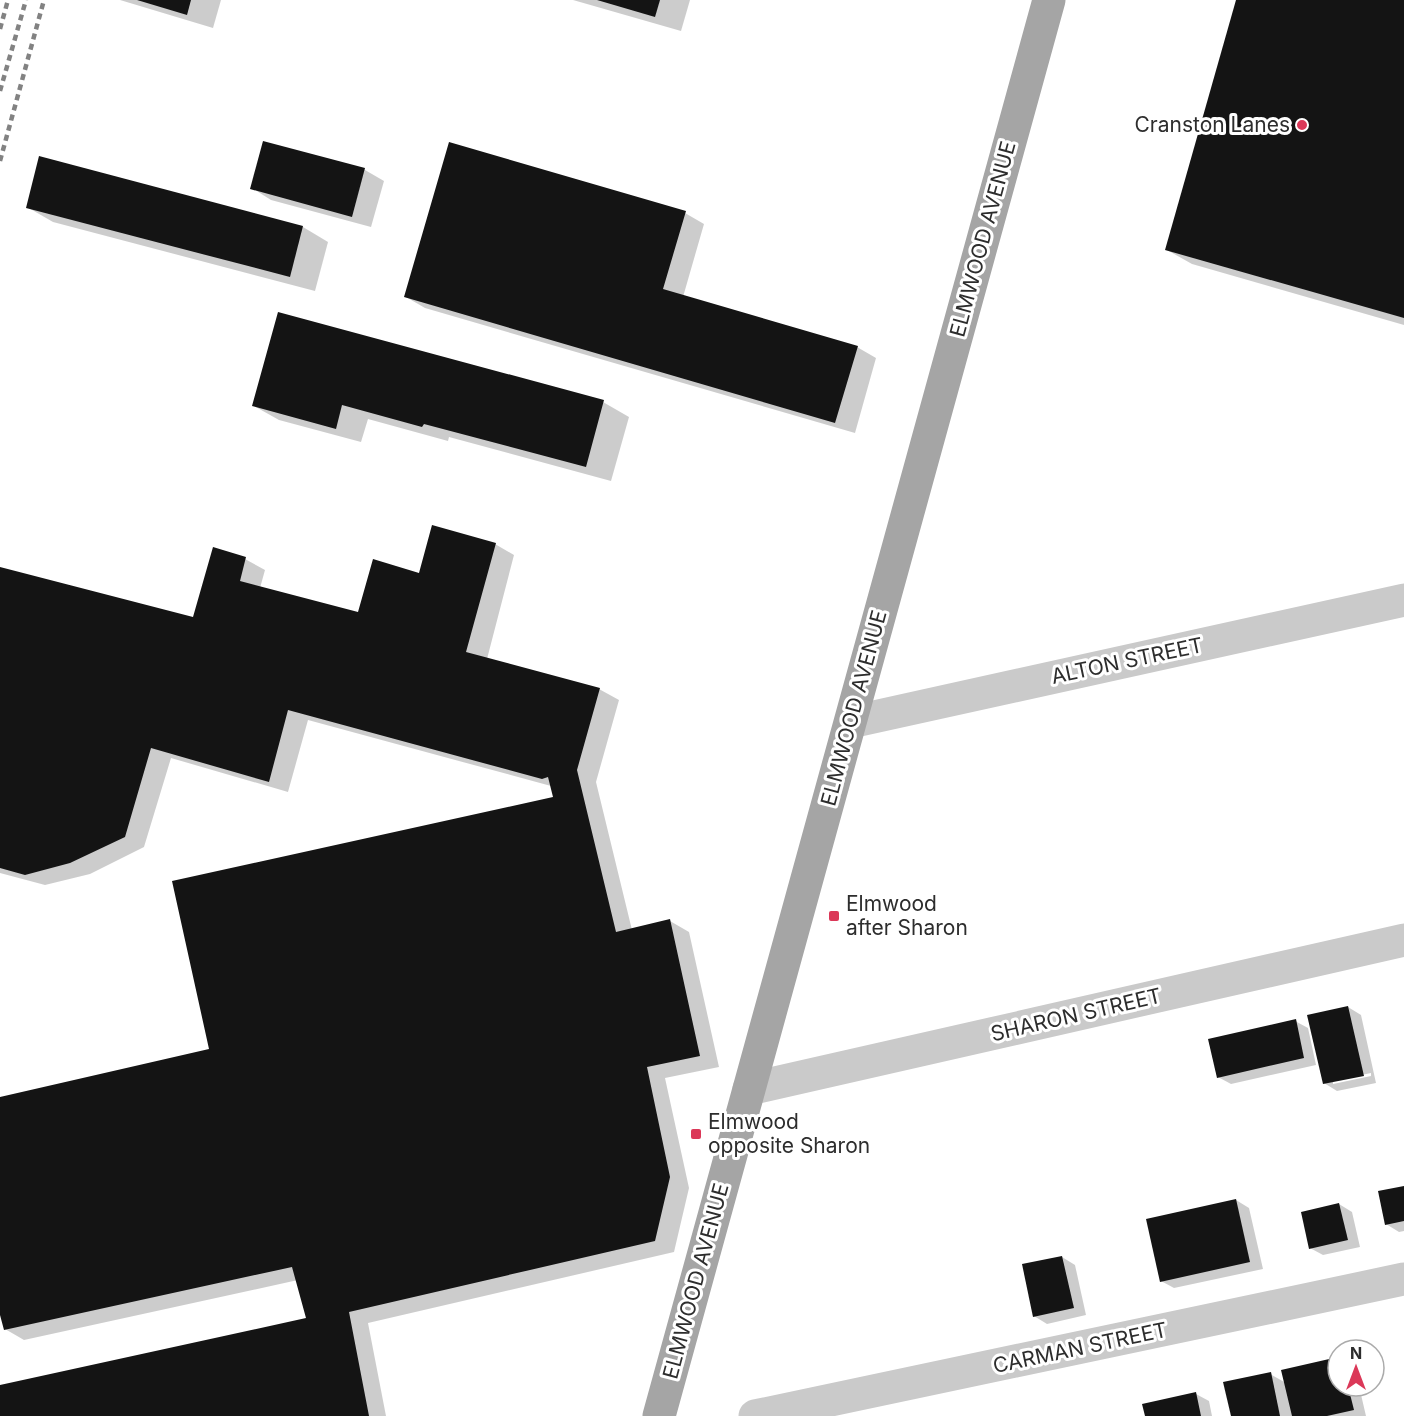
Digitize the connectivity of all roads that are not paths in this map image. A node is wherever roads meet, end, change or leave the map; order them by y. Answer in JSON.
{"nodes":[{"id":1,"x":1049,"y":0,"type":"edge"},
{"id":2,"x":1404,"y":600,"type":"edge"},
{"id":3,"x":851,"y":722,"type":"junction"},
{"id":4,"x":1404,"y":940,"type":"edge"},
{"id":5,"x":749,"y":1089,"type":"junction"},
{"id":6,"x":1404,"y":1279,"type":"edge"},
{"id":7,"x":659,"y":1416,"type":"edge"},
{"id":8,"x":755,"y":1416,"type":"edge"}],
"edges":[{"from":1,"to":3,"type":"main road","name":"ELMWOOD AVENUE"},
{"from":2,"to":3,"type":"street","name":"ALTON STREET"},
{"from":3,"to":5,"type":"main road","name":"ELMWOOD AVENUE"},
{"from":4,"to":5,"type":"street","name":"SHARON STREET"},
{"from":5,"to":7,"type":"main road","name":"ELMWOOD AVENUE"},
{"from":6,"to":8,"type":"street","name":"CARMAN STREET"}]}
